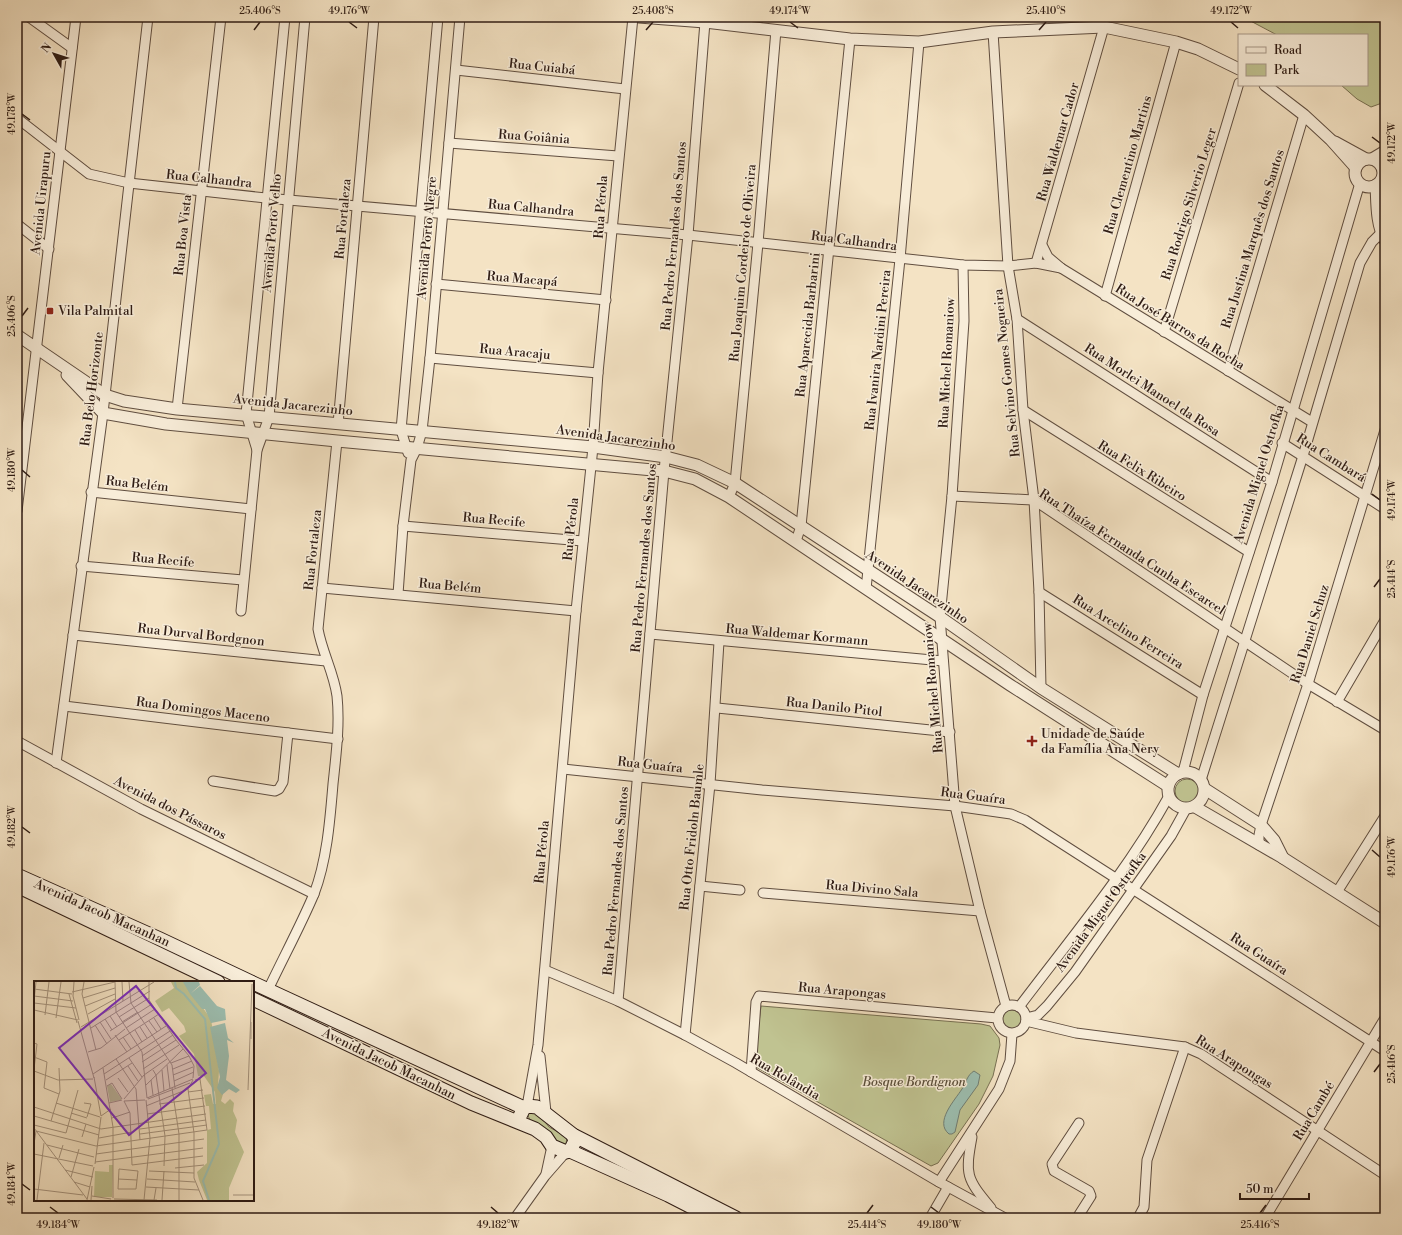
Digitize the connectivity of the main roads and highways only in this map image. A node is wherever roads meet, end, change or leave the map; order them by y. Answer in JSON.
{"nodes":[{"id":1,"x":17,"y":875,"type":"edge"},
{"id":2,"x":17,"y":886,"type":"edge"},
{"id":3,"x":216,"y":981,"type":"edge"},
{"id":4,"x":250,"y":981,"type":"edge"},
{"id":5,"x":254,"y":983,"type":"edge"},
{"id":6,"x":254,"y":999,"type":"edge"},
{"id":7,"x":526,"y":1107,"type":"junction"},
{"id":8,"x":525,"y":1126,"type":"junction"},
{"id":9,"x":573,"y":1136,"type":"junction"},
{"id":10,"x":568,"y":1151,"type":"junction"},
{"id":11,"x":713,"y":1218,"type":"edge"},
{"id":12,"x":736,"y":1218,"type":"edge"}],
"edges":[{"from":1,"to":4,"type":"main road","name":"Avenida Jacob Macanhan"},
{"from":2,"to":3,"type":"main road","name":"Avenida Jacob Macanhan"},
{"from":5,"to":7,"type":"main road","name":"Avenida Jacob Macanhan"},
{"from":6,"to":8,"type":"main road","name":"Avenida Jacob Macanhan"},
{"from":7,"to":8,"type":"main road"},
{"from":7,"to":9,"type":"main road","name":"Avenida Jacob Macanhan"},
{"from":8,"to":10,"type":"main road","name":"Avenida Jacob Macanhan"},
{"from":9,"to":10,"type":"main road"},
{"from":9,"to":12,"type":"main road","name":"Avenida Jacob Macanhan"},
{"from":10,"to":11,"type":"main road","name":"Avenida Jacob Macanhan"}]}
